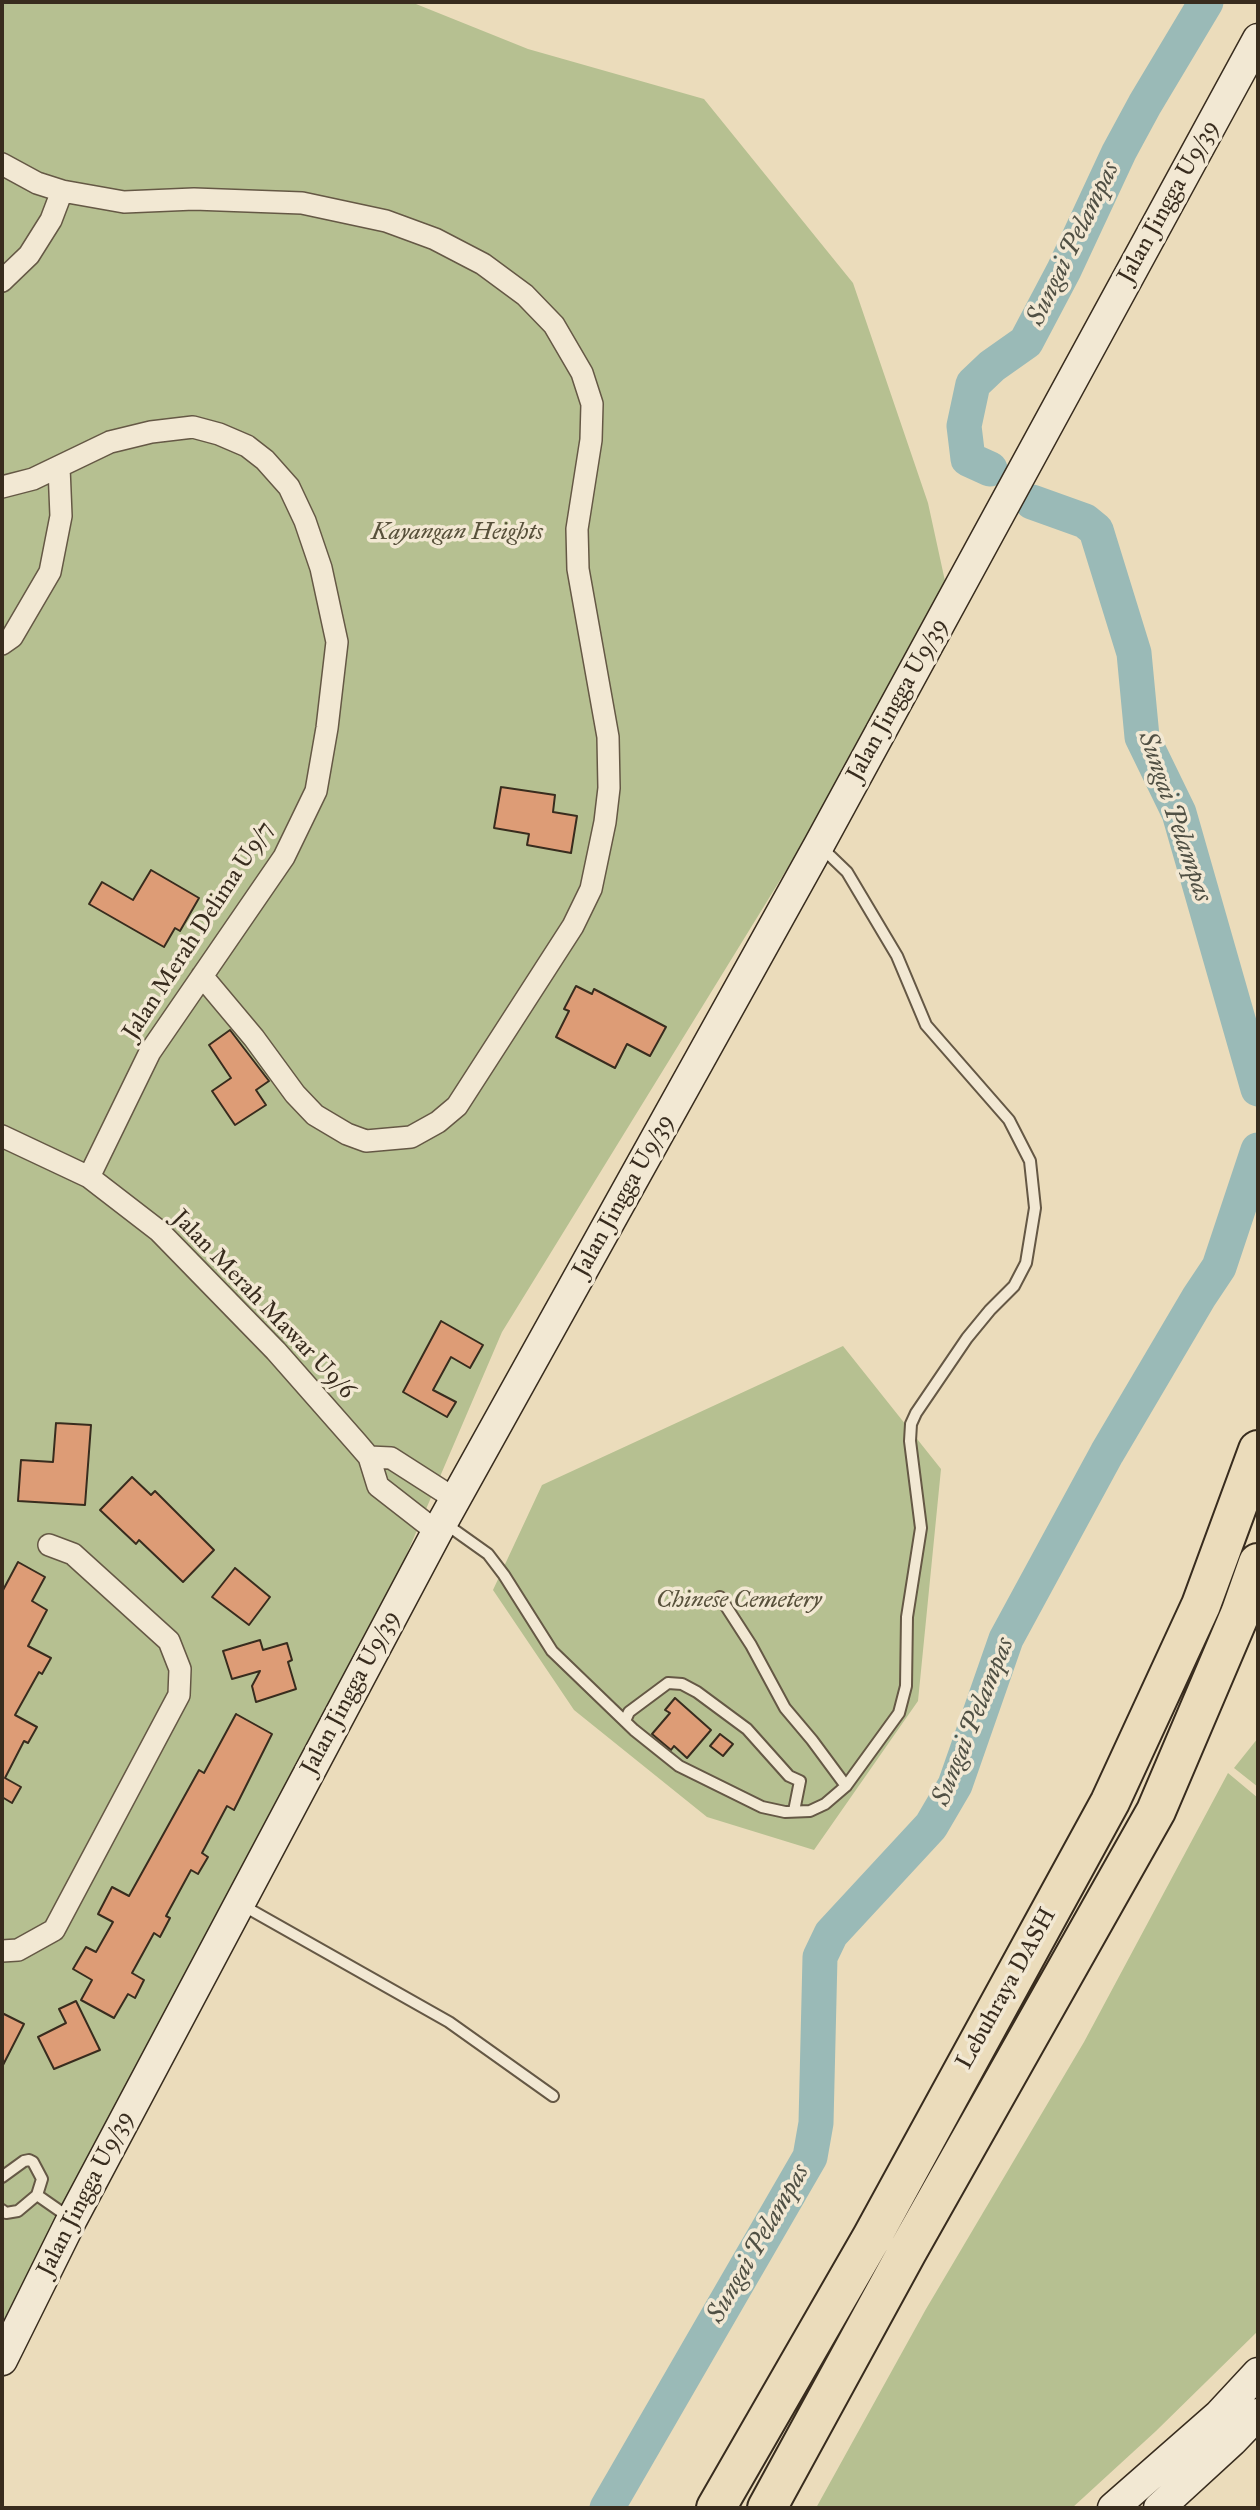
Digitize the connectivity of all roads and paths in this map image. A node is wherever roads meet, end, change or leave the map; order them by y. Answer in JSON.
{"nodes":[{"id":1,"x":1258,"y":39,"type":"edge"},
{"id":2,"x":2,"y":164,"type":"edge"},
{"id":3,"x":62,"y":191,"type":"junction"},
{"id":4,"x":2,"y":281,"type":"edge"},
{"id":5,"x":59,"y":467,"type":"junction"},
{"id":6,"x":2,"y":487,"type":"edge"},
{"id":7,"x":2,"y":644,"type":"edge"},
{"id":8,"x":819,"y":845,"type":"junction"},
{"id":9,"x":202,"y":976,"type":"junction"},
{"id":10,"x":2,"y":1136,"type":"edge"},
{"id":11,"x":89,"y":1177,"type":"junction"},
{"id":12,"x":1258,"y":1450,"type":"edge"},
{"id":13,"x":369,"y":1457,"type":"junction"},
{"id":14,"x":445,"y":1518,"type":"junction"},
{"id":15,"x":49,"y":1545,"type":"dead end"},
{"id":16,"x":1258,"y":1563,"type":"edge"},
{"id":17,"x":720,"y":1597,"type":"dead end"},
{"id":18,"x":625,"y":1721,"type":"junction"},
{"id":19,"x":846,"y":1786,"type":"junction"},
{"id":20,"x":794,"y":1811,"type":"junction"},
{"id":21,"x":240,"y":1904,"type":"junction"},
{"id":22,"x":2,"y":1951,"type":"edge"},
{"id":23,"x":553,"y":2096,"type":"dead end"},
{"id":24,"x":2,"y":2177,"type":"edge"},
{"id":25,"x":37,"y":2195,"type":"junction"},
{"id":26,"x":2,"y":2210,"type":"edge"},
{"id":27,"x":72,"y":2219,"type":"junction"},
{"id":28,"x":2,"y":2360,"type":"edge"},
{"id":29,"x":1258,"y":2372,"type":"edge"},
{"id":30,"x":1258,"y":2414,"type":"edge"},
{"id":31,"x":716,"y":2508,"type":"edge"},
{"id":32,"x":767,"y":2508,"type":"edge"},
{"id":33,"x":1113,"y":2508,"type":"edge"},
{"id":34,"x":1159,"y":2508,"type":"edge"}],
"edges":[{"from":1,"to":8,"type":"street","name":"Jalan Jingga U9/39"},
{"from":2,"to":3,"type":"street"},
{"from":3,"to":4,"type":"street"},
{"from":3,"to":9,"type":"street"},
{"from":5,"to":6,"type":"street","name":"Jalan Merah Delima U9/7"},
{"from":5,"to":7,"type":"street"},
{"from":5,"to":9,"type":"street","name":"Jalan Merah Delima U9/7"},
{"from":8,"to":14,"type":"street","name":"Jalan Jingga U9/39"},
{"from":8,"to":19,"type":"lane"},
{"from":9,"to":11,"type":"street","name":"Jalan Merah Delima U9/7"},
{"from":10,"to":11,"type":"street","name":"Jalan Merah Mawar U9/6"},
{"from":11,"to":13,"type":"street","name":"Jalan Merah Mawar U9/6"},
{"from":12,"to":31,"type":"highway","name":"Lebuhraya DASH"},
{"from":13,"to":14,"type":"street"},
{"from":13,"to":14,"type":"street","name":"Jalan Merah Mawar U9/6"},
{"from":14,"to":18,"type":"lane"},
{"from":14,"to":21,"type":"street","name":"Jalan Jingga U9/39"},
{"from":15,"to":22,"type":"street"},
{"from":16,"to":32,"type":"highway","name":"Lebuhraya DASH"},
{"from":17,"to":19,"type":"lane"},
{"from":18,"to":20,"type":"lane"},
{"from":18,"to":20,"type":"lane"},
{"from":19,"to":20,"type":"lane"},
{"from":21,"to":23,"type":"lane"},
{"from":21,"to":27,"type":"street","name":"Jalan Jingga U9/39"},
{"from":24,"to":25,"type":"lane"},
{"from":25,"to":26,"type":"lane"},
{"from":25,"to":27,"type":"lane"},
{"from":27,"to":28,"type":"street","name":"Jalan Jingga U9/39"},
{"from":29,"to":33,"type":"street"},
{"from":30,"to":34,"type":"street"}]}
